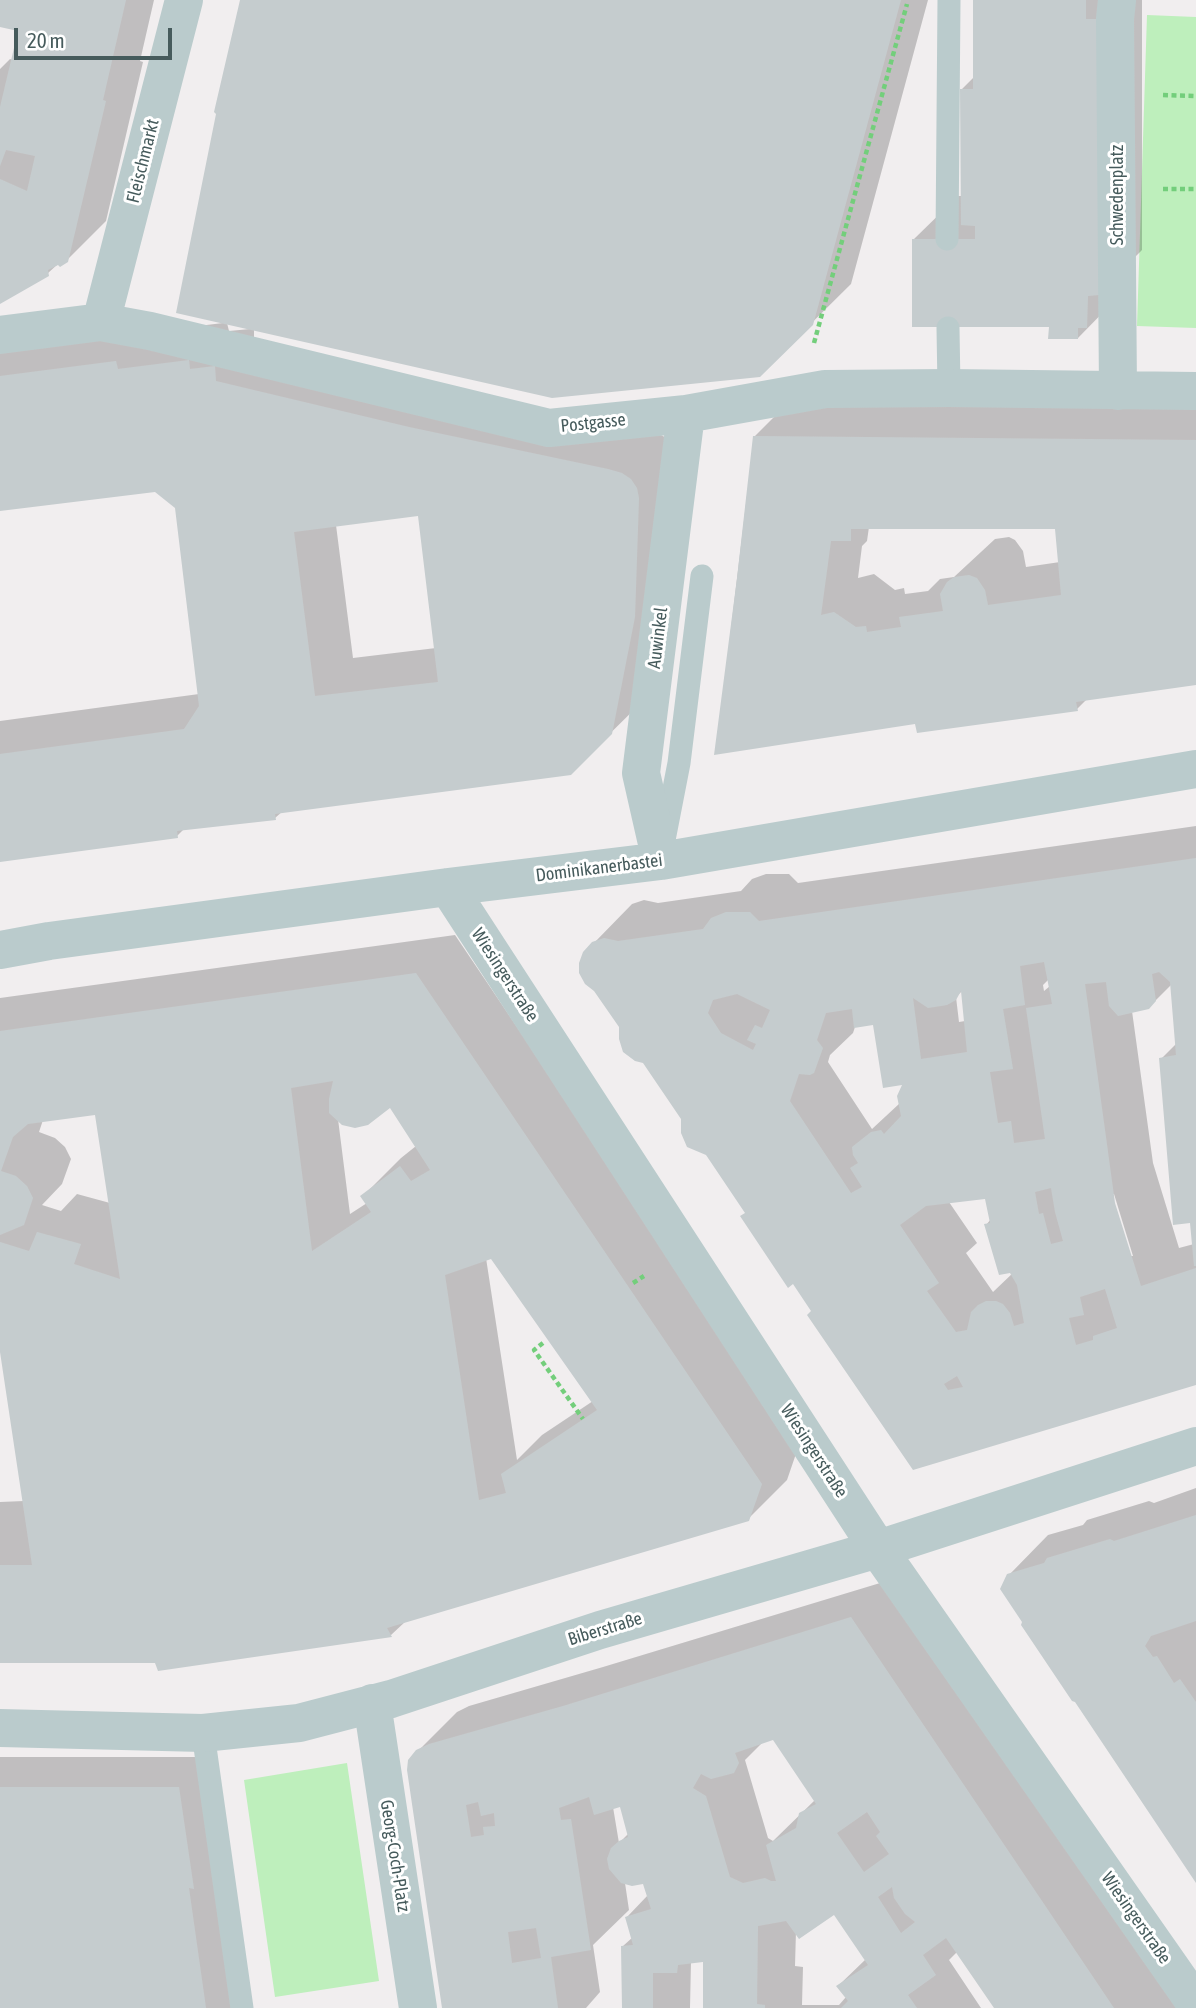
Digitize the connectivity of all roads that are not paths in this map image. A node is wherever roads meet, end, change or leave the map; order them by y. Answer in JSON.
{"nodes":[{"id":1,"x":184,"y":0,"type":"edge"},
{"id":2,"x":949,"y":0,"type":"edge"},
{"id":3,"x":1117,"y":0,"type":"edge"},
{"id":4,"x":947,"y":239,"type":"dead end"},
{"id":5,"x":101,"y":322,"type":"junction"},
{"id":6,"x":948,"y":327,"type":"dead end"},
{"id":7,"x":0,"y":335,"type":"edge"},
{"id":8,"x":949,"y":388,"type":"junction"},
{"id":9,"x":1118,"y":391,"type":"junction"},
{"id":10,"x":1196,"y":391,"type":"edge"},
{"id":11,"x":686,"y":414,"type":"junction"},
{"id":12,"x":702,"y":576,"type":"dead end"},
{"id":13,"x":1196,"y":769,"type":"edge"},
{"id":14,"x":661,"y":861,"type":"junction"},
{"id":15,"x":448,"y":887,"type":"junction"},
{"id":16,"x":0,"y":950,"type":"edge"},
{"id":17,"x":1196,"y":1446,"type":"edge"},
{"id":18,"x":878,"y":1549,"type":"junction"},
{"id":19,"x":372,"y":1703,"type":"junction"},
{"id":20,"x":0,"y":1728,"type":"edge"},
{"id":21,"x":203,"y":1733,"type":"junction"},
{"id":22,"x":1196,"y":2004,"type":"edge"},
{"id":23,"x":242,"y":2008,"type":"edge"},
{"id":24,"x":418,"y":2008,"type":"edge"}],
"edges":[{"from":1,"to":5,"type":"street","name":"Fleischmarkt"},
{"from":2,"to":4,"type":"lane"},
{"from":3,"to":9,"type":"street","name":"Schwedenplatz"},
{"from":5,"to":7,"type":"street","name":"Postgasse"},
{"from":5,"to":11,"type":"street","name":"Postgasse"},
{"from":6,"to":8,"type":"lane"},
{"from":8,"to":9,"type":"street","name":"Postgasse"},
{"from":8,"to":11,"type":"street","name":"Postgasse"},
{"from":9,"to":10,"type":"street","name":"Postgasse"},
{"from":11,"to":14,"type":"street","name":"Auwinkel"},
{"from":12,"to":14,"type":"lane"},
{"from":13,"to":14,"type":"street","name":"Dominikanerbastei"},
{"from":14,"to":15,"type":"street","name":"Dominikanerbastei"},
{"from":15,"to":16,"type":"street","name":"Dominikanerbastei"},
{"from":15,"to":18,"type":"street","name":"Wiesingerstraße"},
{"from":17,"to":18,"type":"street","name":"Biberstraße"},
{"from":18,"to":19,"type":"street","name":"Biberstraße"},
{"from":18,"to":22,"type":"street","name":"Wiesingerstraße"},
{"from":19,"to":21,"type":"street","name":"Biberstraße"},
{"from":19,"to":24,"type":"street","name":"Georg-Coch-Platz"},
{"from":20,"to":21,"type":"street","name":"Biberstraße"},
{"from":21,"to":23,"type":"lane"}]}
